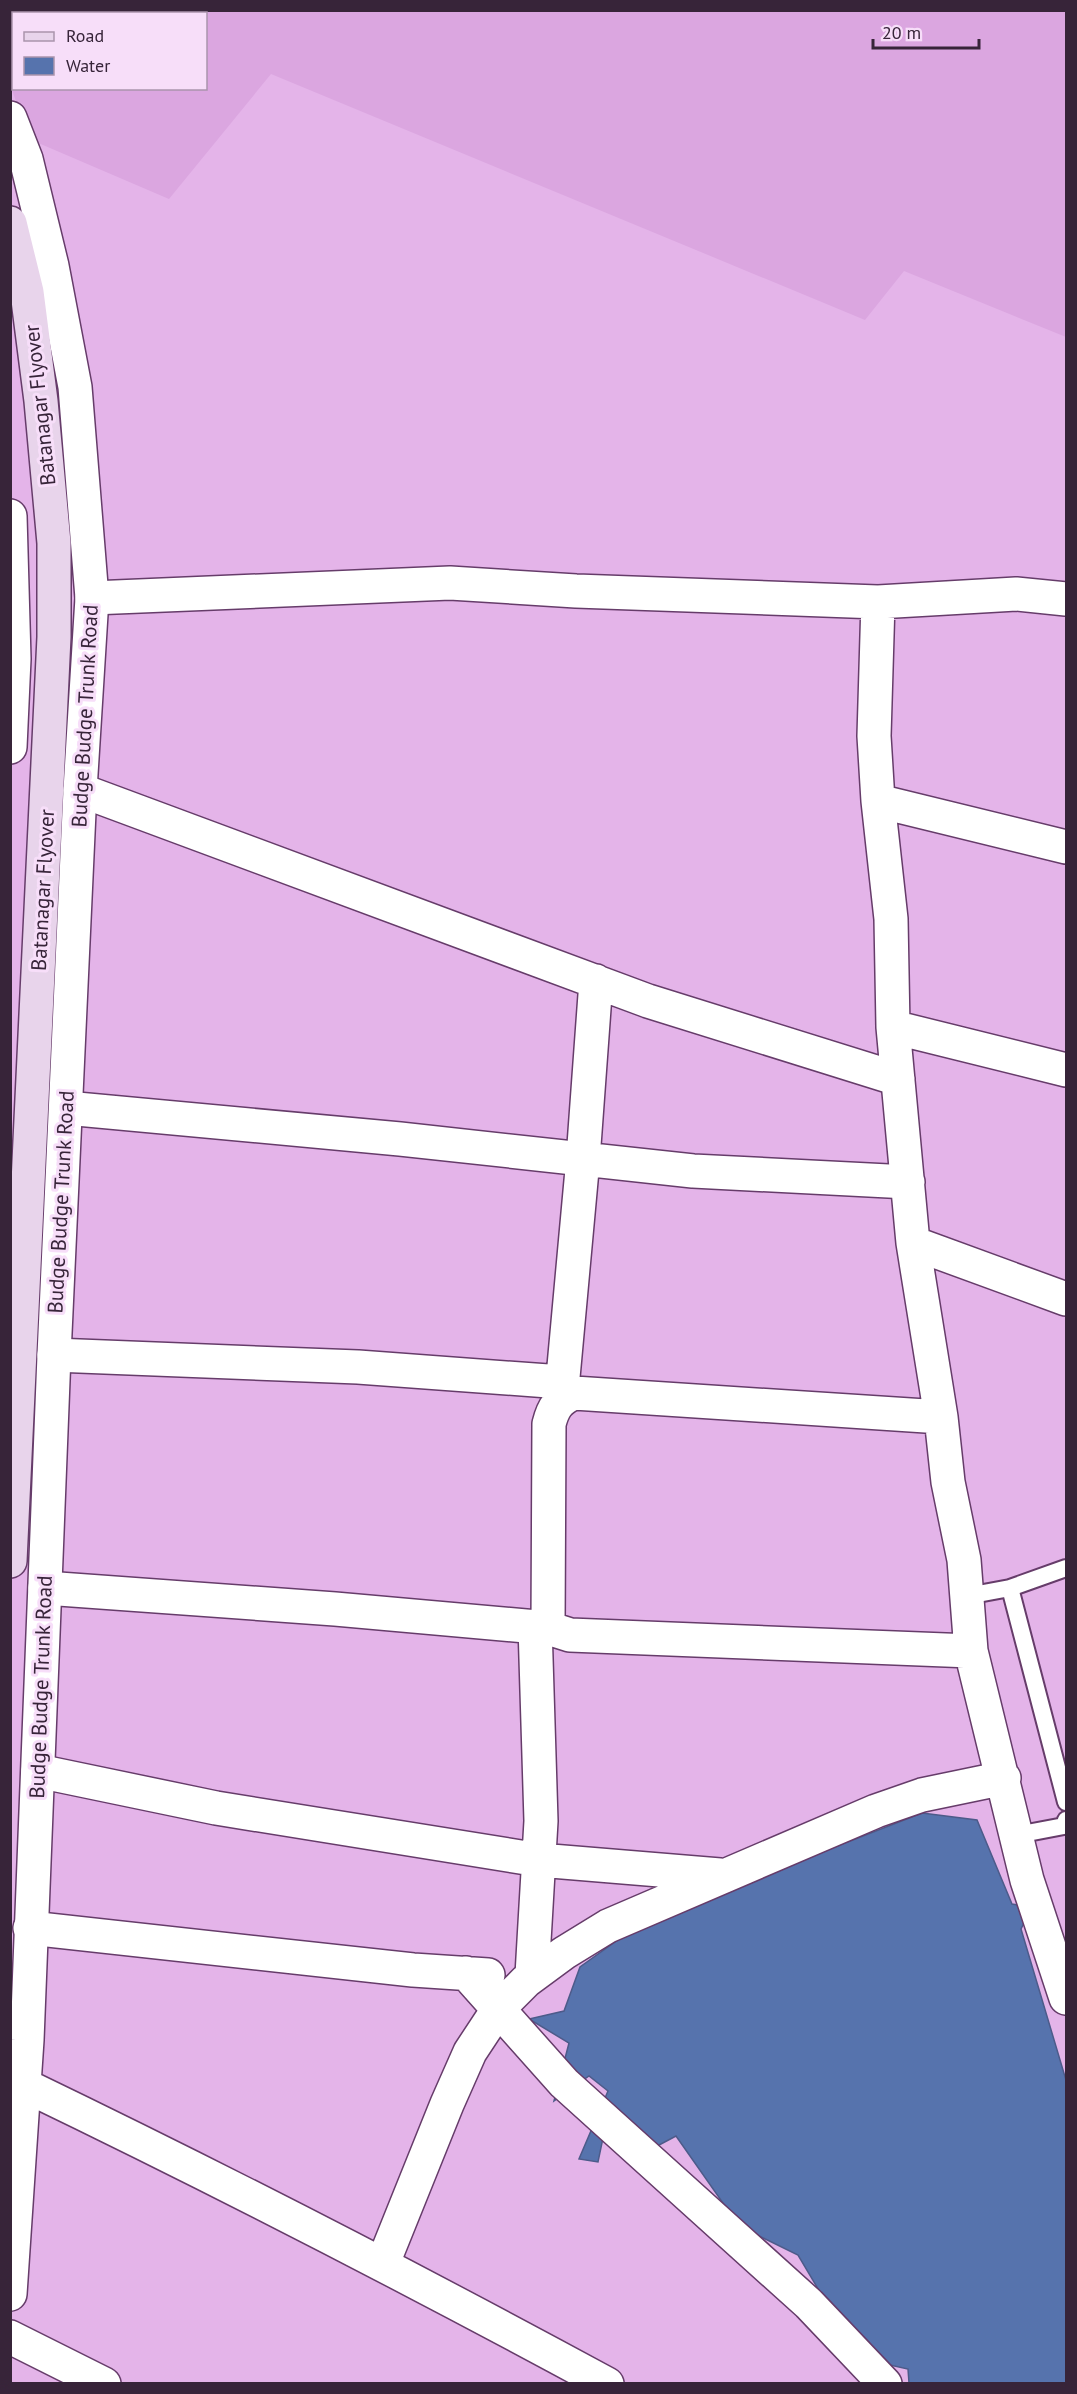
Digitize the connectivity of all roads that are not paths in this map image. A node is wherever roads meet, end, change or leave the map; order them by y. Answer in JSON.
{"nodes":[{"id":1,"x":10,"y":118,"type":"edge"},
{"id":2,"x":10,"y":223,"type":"edge"},
{"id":3,"x":10,"y":516,"type":"edge"},
{"id":4,"x":11,"y":549,"type":"edge"},
{"id":5,"x":92,"y":598,"type":"junction"},
{"id":6,"x":1066,"y":599,"type":"edge"},
{"id":7,"x":878,"y":602,"type":"junction"},
{"id":8,"x":10,"y":747,"type":"edge"},
{"id":9,"x":80,"y":790,"type":"junction"},
{"id":10,"x":878,"y":801,"type":"junction"},
{"id":11,"x":1066,"y":847,"type":"edge"},
{"id":12,"x":596,"y":981,"type":"junction"},
{"id":13,"x":893,"y":1027,"type":"junction"},
{"id":14,"x":1066,"y":1070,"type":"edge"},
{"id":15,"x":898,"y":1080,"type":"junction"},
{"id":16,"x":66,"y":1108,"type":"junction"},
{"id":17,"x":583,"y":1159,"type":"junction"},
{"id":18,"x":908,"y":1182,"type":"junction"},
{"id":19,"x":913,"y":1243,"type":"junction"},
{"id":20,"x":1066,"y":1299,"type":"edge"},
{"id":21,"x":54,"y":1355,"type":"junction"},
{"id":22,"x":562,"y":1390,"type":"junction"},
{"id":23,"x":941,"y":1417,"type":"junction"},
{"id":24,"x":10,"y":1560,"type":"edge"},
{"id":25,"x":1066,"y":1568,"type":"edge"},
{"id":26,"x":45,"y":1588,"type":"junction"},
{"id":27,"x":1010,"y":1588,"type":"junction"},
{"id":28,"x":967,"y":1596,"type":"junction"},
{"id":29,"x":541,"y":1627,"type":"junction"},
{"id":30,"x":971,"y":1651,"type":"junction"},
{"id":31,"x":38,"y":1771,"type":"junction"},
{"id":32,"x":1004,"y":1778,"type":"junction"},
{"id":33,"x":1066,"y":1802,"type":"edge"},
{"id":34,"x":1066,"y":1820,"type":"edge"},
{"id":35,"x":1017,"y":1835,"type":"junction"},
{"id":36,"x":539,"y":1860,"type":"junction"},
{"id":37,"x":726,"y":1875,"type":"junction"},
{"id":38,"x":30,"y":1928,"type":"junction"},
{"id":39,"x":466,"y":1972,"type":"junction"},
{"id":40,"x":529,"y":1978,"type":"junction"},
{"id":41,"x":1066,"y":1998,"type":"edge"},
{"id":42,"x":499,"y":2008,"type":"junction"},
{"id":43,"x":17,"y":2085,"type":"edge"},
{"id":44,"x":12,"y":2240,"type":"edge"},
{"id":45,"x":382,"y":2263,"type":"junction"},
{"id":46,"x":10,"y":2294,"type":"edge"},
{"id":47,"x":10,"y":2337,"type":"edge"},
{"id":48,"x":104,"y":2384,"type":"edge"},
{"id":49,"x":607,"y":2384,"type":"edge"},
{"id":50,"x":885,"y":2384,"type":"edge"}],
"edges":[{"from":1,"to":5,"type":"street","name":"Budge Budge Trunk Road"},
{"from":2,"to":24,"type":"main road","name":"Batanagar Flyover"},
{"from":3,"to":4,"type":"street"},
{"from":4,"to":8,"type":"street"},
{"from":5,"to":7,"type":"street"},
{"from":5,"to":9,"type":"street","name":"Budge Budge Trunk Road"},
{"from":6,"to":7,"type":"street"},
{"from":7,"to":10,"type":"street"},
{"from":9,"to":12,"type":"street"},
{"from":9,"to":16,"type":"street","name":"Budge Budge Trunk Road"},
{"from":10,"to":11,"type":"street"},
{"from":10,"to":13,"type":"street"},
{"from":12,"to":15,"type":"street"},
{"from":12,"to":17,"type":"street"},
{"from":13,"to":14,"type":"street"},
{"from":13,"to":15,"type":"street"},
{"from":15,"to":18,"type":"street"},
{"from":16,"to":17,"type":"street"},
{"from":16,"to":21,"type":"street","name":"Budge Budge Trunk Road"},
{"from":17,"to":18,"type":"street"},
{"from":17,"to":22,"type":"street"},
{"from":18,"to":19,"type":"street"},
{"from":19,"to":20,"type":"street"},
{"from":19,"to":23,"type":"street"},
{"from":21,"to":22,"type":"street"},
{"from":21,"to":26,"type":"street","name":"Budge Budge Trunk Road"},
{"from":22,"to":23,"type":"street"},
{"from":22,"to":29,"type":"street"},
{"from":23,"to":28,"type":"street"},
{"from":25,"to":27,"type":"lane"},
{"from":26,"to":29,"type":"street"},
{"from":26,"to":31,"type":"street","name":"Budge Budge Trunk Road"},
{"from":27,"to":28,"type":"lane"},
{"from":27,"to":33,"type":"lane"},
{"from":28,"to":30,"type":"street"},
{"from":29,"to":30,"type":"street"},
{"from":29,"to":36,"type":"street"},
{"from":30,"to":32,"type":"street"},
{"from":31,"to":36,"type":"street"},
{"from":31,"to":38,"type":"street","name":"Budge Budge Trunk Road"},
{"from":32,"to":35,"type":"street"},
{"from":32,"to":37,"type":"street"},
{"from":34,"to":35,"type":"lane"},
{"from":35,"to":41,"type":"street"},
{"from":36,"to":37,"type":"street"},
{"from":36,"to":40,"type":"street"},
{"from":37,"to":40,"type":"street"},
{"from":38,"to":39,"type":"street"},
{"from":38,"to":43,"type":"street","name":"Budge Budge Trunk Road"},
{"from":39,"to":40,"type":"street"},
{"from":39,"to":42,"type":"street"},
{"from":40,"to":42,"type":"street"},
{"from":42,"to":45,"type":"street"},
{"from":42,"to":50,"type":"street"},
{"from":43,"to":44,"type":"street","name":"Budge Budge Trunk Road"},
{"from":43,"to":45,"type":"street"},
{"from":44,"to":46,"type":"street","name":"Budge Budge Trunk Road"},
{"from":45,"to":49,"type":"street"},
{"from":47,"to":48,"type":"street"}]}
